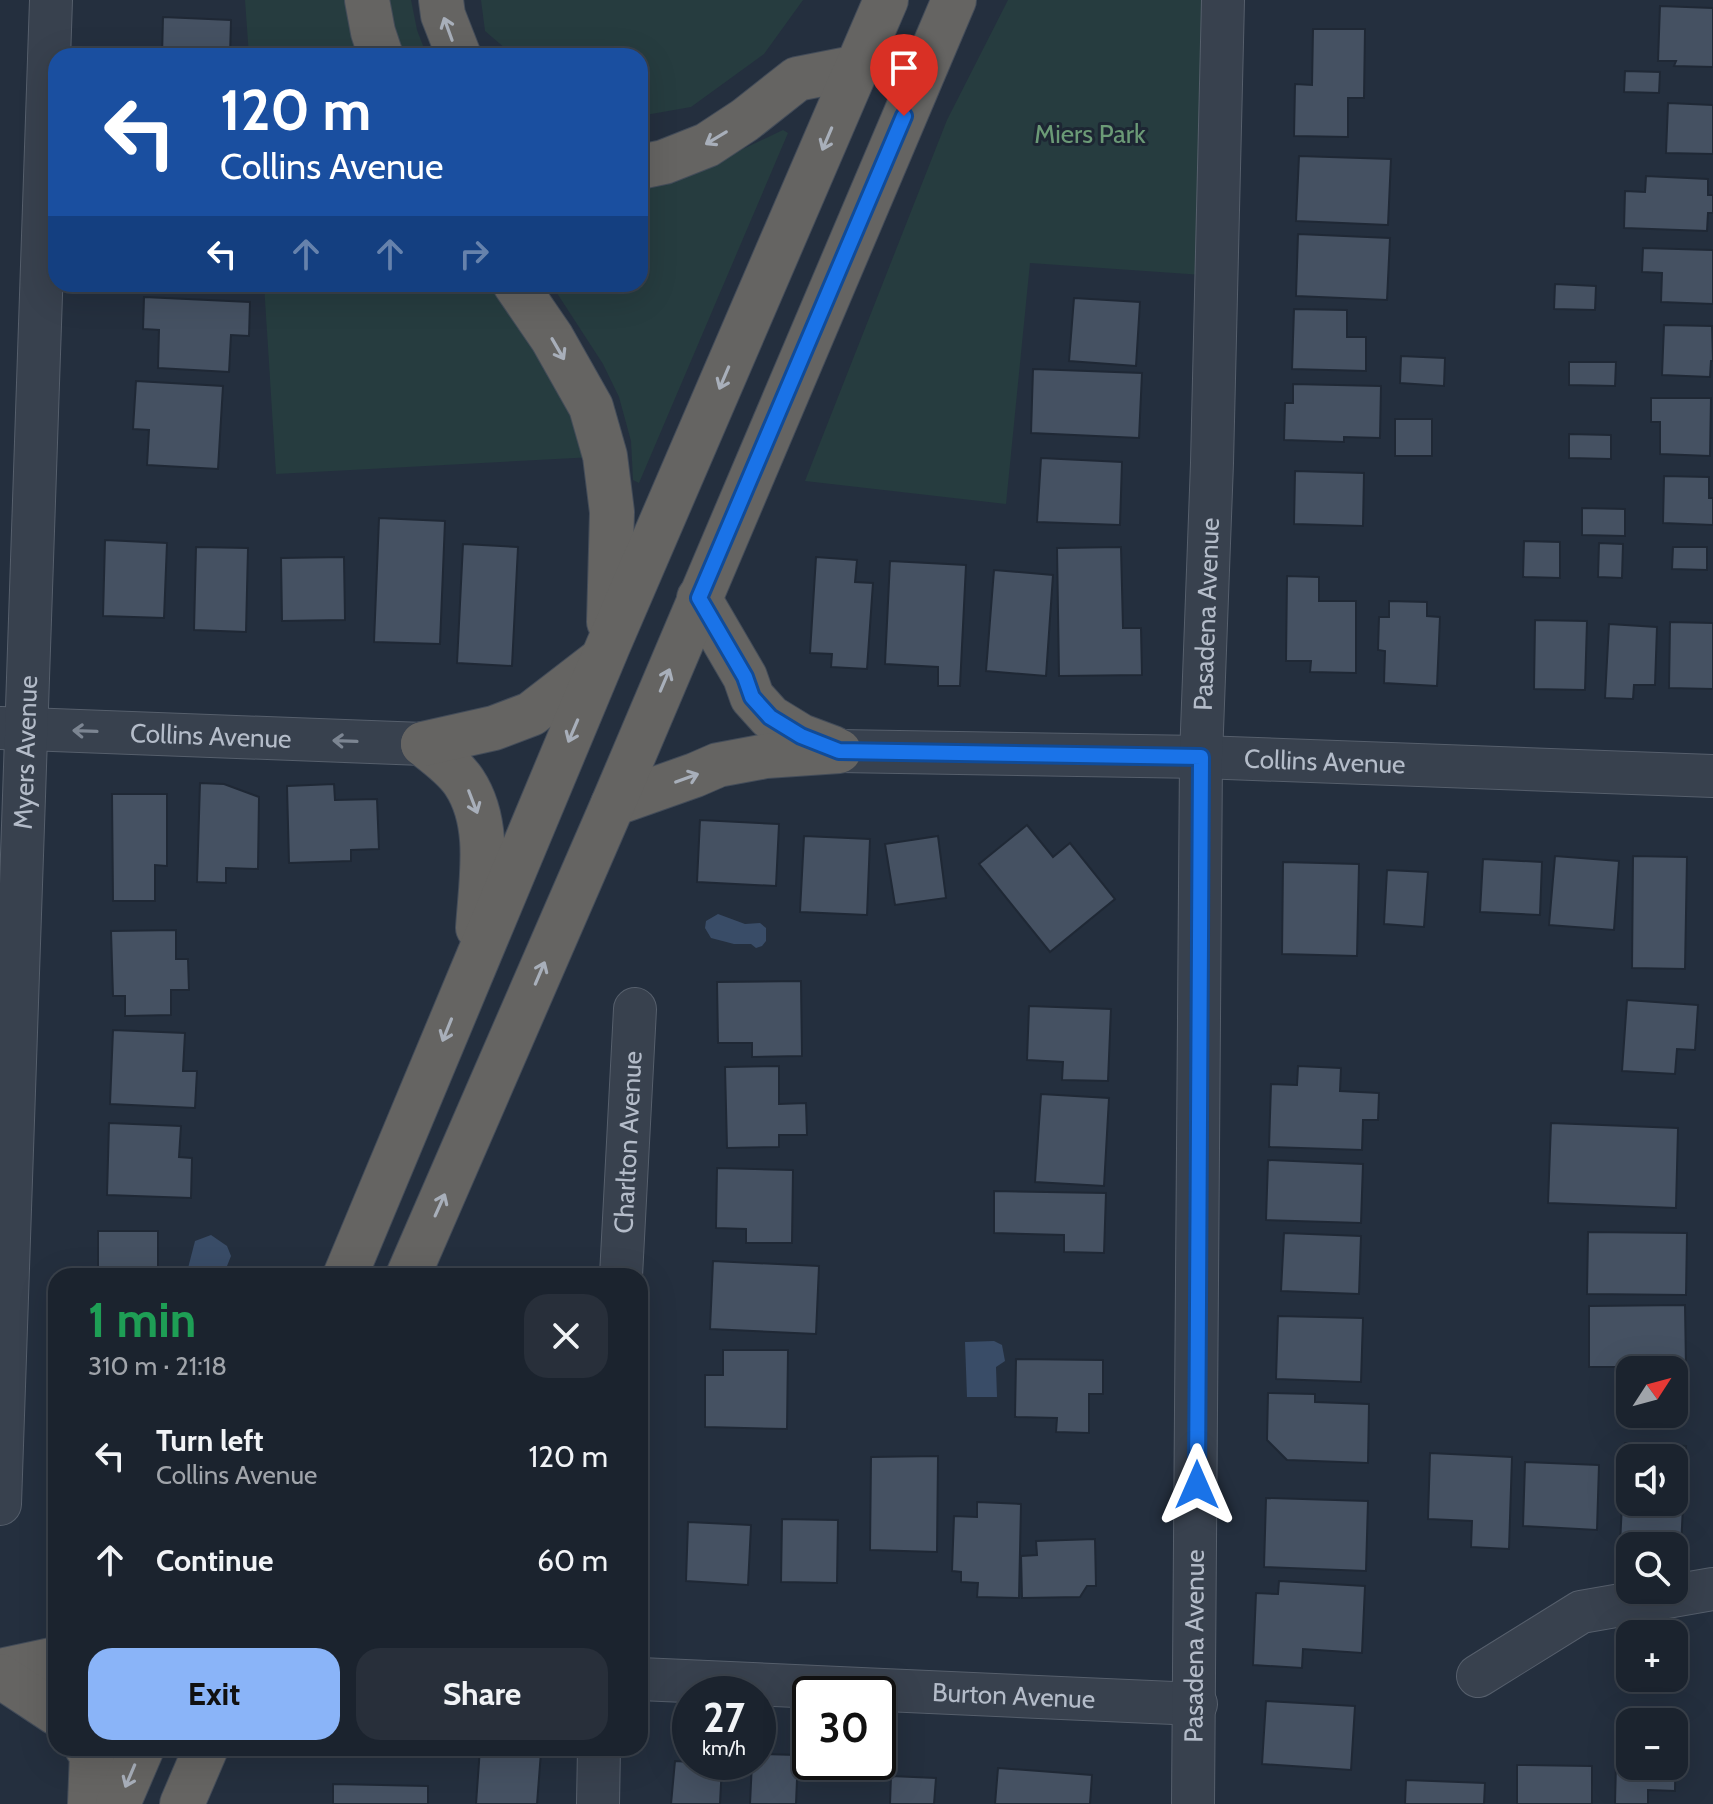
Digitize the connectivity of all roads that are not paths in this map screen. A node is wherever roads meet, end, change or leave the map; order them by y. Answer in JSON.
{"nodes":[{"id":1,"x":51,"y":0,"type":"edge"},
{"id":2,"x":367,"y":0,"type":"edge"},
{"id":3,"x":441,"y":0,"type":"edge"},
{"id":4,"x":886,"y":0,"type":"edge"},
{"id":5,"x":954,"y":0,"type":"edge"},
{"id":6,"x":1223,"y":0,"type":"edge"},
{"id":7,"x":48,"y":48,"type":"edge"},
{"id":8,"x":378,"y":48,"type":"edge"},
{"id":9,"x":456,"y":48,"type":"edge"},
{"id":10,"x":48,"y":57,"type":"edge"},
{"id":11,"x":858,"y":67,"type":"junction"},
{"id":12,"x":648,"y":165,"type":"edge"},
{"id":13,"x":520,"y":292,"type":"edge"},
{"id":14,"x":699,"y":598,"type":"junction"},
{"id":15,"x":606,"y":652,"type":"junction"},
{"id":16,"x":13,"y":728,"type":"edge"},
{"id":17,"x":423,"y":744,"type":"junction"},
{"id":18,"x":839,"y":751,"type":"junction"},
{"id":19,"x":1201,"y":757,"type":"junction"},
{"id":20,"x":1713,"y":776,"type":"edge"},
{"id":21,"x":613,"y":804,"type":"junction"},
{"id":22,"x":477,"y":958,"type":"junction"},
{"id":23,"x":635,"y":1009,"type":"dead end"},
{"id":24,"x":348,"y":1268,"type":"edge"},
{"id":25,"x":411,"y":1268,"type":"edge"},
{"id":26,"x":621,"y":1268,"type":"edge"},
{"id":27,"x":0,"y":1504,"type":"edge"},
{"id":28,"x":1713,"y":1589,"type":"edge"},
{"id":29,"x":48,"y":1661,"type":"edge"},
{"id":30,"x":0,"y":1673,"type":"edge"},
{"id":31,"x":1478,"y":1676,"type":"dead end"},
{"id":32,"x":648,"y":1679,"type":"edge"},
{"id":33,"x":1196,"y":1704,"type":"junction"},
{"id":34,"x":48,"y":1707,"type":"edge"},
{"id":35,"x":92,"y":1756,"type":"edge"},
{"id":36,"x":139,"y":1756,"type":"edge"},
{"id":37,"x":203,"y":1756,"type":"edge"},
{"id":38,"x":599,"y":1756,"type":"edge"},
{"id":39,"x":90,"y":1804,"type":"edge"},
{"id":40,"x":118,"y":1804,"type":"edge"},
{"id":41,"x":182,"y":1804,"type":"edge"},
{"id":42,"x":598,"y":1804,"type":"edge"},
{"id":43,"x":1193,"y":1804,"type":"edge"}],
"edges":[{"from":1,"to":7,"type":"street","name":"Myers Avenue"},
{"from":2,"to":8,"type":"highway"},
{"from":9,"to":3,"type":"highway","one_way":true},
{"from":4,"to":11,"type":"highway"},
{"from":5,"to":14,"type":"highway"},
{"from":6,"to":19,"type":"street","name":"Pasadena Avenue"},
{"from":10,"to":16,"type":"street","name":"Myers Avenue"},
{"from":11,"to":12,"type":"highway","one_way":true},
{"from":11,"to":15,"type":"highway","one_way":true},
{"from":13,"to":15,"type":"highway","one_way":true},
{"from":14,"to":18,"type":"highway"},
{"from":21,"to":14,"type":"highway","one_way":true},
{"from":15,"to":17,"type":"highway"},
{"from":15,"to":22,"type":"highway","one_way":true},
{"from":17,"to":16,"type":"street","name":"Collins Avenue","one_way":true},
{"from":16,"to":27,"type":"street","name":"Myers Avenue"},
{"from":17,"to":22,"type":"highway","one_way":true},
{"from":18,"to":19,"type":"street","name":"Collins Avenue"},
{"from":21,"to":18,"type":"highway","one_way":true},
{"from":19,"to":20,"type":"street","name":"Collins Avenue"},
{"from":19,"to":33,"type":"street","name":"Pasadena Avenue"},
{"from":25,"to":21,"type":"highway","one_way":true},
{"from":22,"to":24,"type":"highway","one_way":true},
{"from":23,"to":26,"type":"street","name":"Charlton Avenue"},
{"from":28,"to":31,"type":"street"},
{"from":29,"to":30,"type":"highway"},
{"from":30,"to":34,"type":"highway"},
{"from":32,"to":33,"type":"street","name":"Burton Avenue"},
{"from":33,"to":43,"type":"street","name":"Pasadena Avenue"},
{"from":35,"to":39,"type":"highway"},
{"from":36,"to":40,"type":"highway","one_way":true},
{"from":37,"to":41,"type":"highway"},
{"from":38,"to":42,"type":"street"}]}
